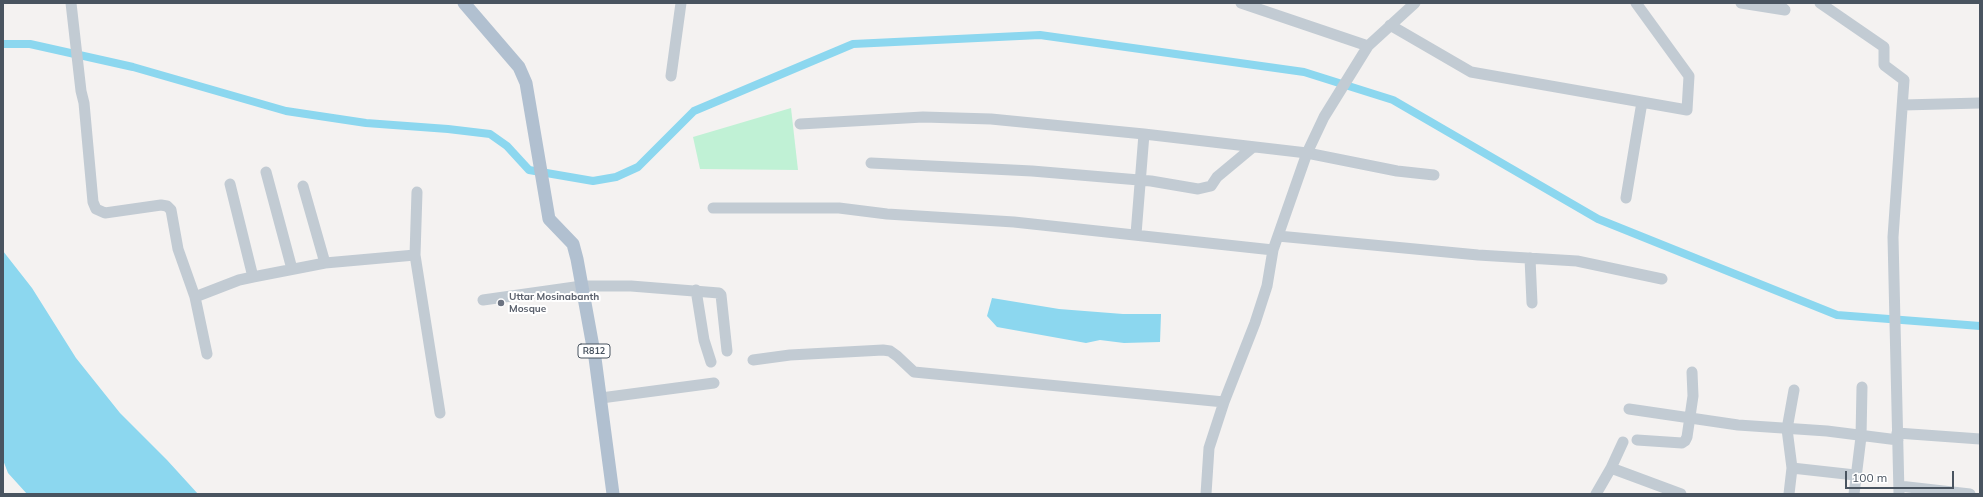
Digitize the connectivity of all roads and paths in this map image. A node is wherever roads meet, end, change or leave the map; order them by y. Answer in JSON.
{"nodes":[{"id":1,"x":464,"y":3,"type":"edge"},
{"id":2,"x":681,"y":3,"type":"edge"},
{"id":3,"x":1241,"y":3,"type":"edge"},
{"id":4,"x":1415,"y":3,"type":"edge"},
{"id":5,"x":1636,"y":3,"type":"edge"},
{"id":6,"x":1742,"y":3,"type":"edge"},
{"id":7,"x":1777,"y":3,"type":"edge"},
{"id":8,"x":1820,"y":3,"type":"edge"},
{"id":9,"x":72,"y":7,"type":"edge"},
{"id":10,"x":1390,"y":26,"type":"junction"},
{"id":11,"x":1368,"y":46,"type":"junction"},
{"id":12,"x":671,"y":76,"type":"dead end"},
{"id":13,"x":1642,"y":102,"type":"junction"},
{"id":14,"x":1980,"y":103,"type":"edge"},
{"id":15,"x":1903,"y":105,"type":"junction"},
{"id":16,"x":800,"y":124,"type":"dead end"},
{"id":17,"x":1144,"y":134,"type":"junction"},
{"id":18,"x":1253,"y":147,"type":"junction"},
{"id":19,"x":1307,"y":153,"type":"junction"},
{"id":20,"x":871,"y":163,"type":"dead end"},
{"id":21,"x":266,"y":172,"type":"dead end"},
{"id":22,"x":1434,"y":175,"type":"dead end"},
{"id":23,"x":1139,"y":181,"type":"junction"},
{"id":24,"x":230,"y":184,"type":"dead end"},
{"id":25,"x":303,"y":186,"type":"dead end"},
{"id":26,"x":417,"y":192,"type":"dead end"},
{"id":27,"x":1626,"y":198,"type":"dead end"},
{"id":28,"x":713,"y":208,"type":"dead end"},
{"id":29,"x":1136,"y":234,"type":"junction"},
{"id":30,"x":1278,"y":236,"type":"junction"},
{"id":31,"x":1273,"y":250,"type":"junction"},
{"id":32,"x":415,"y":255,"type":"junction"},
{"id":33,"x":1530,"y":258,"type":"junction"},
{"id":34,"x":325,"y":264,"type":"junction"},
{"id":35,"x":292,"y":269,"type":"junction"},
{"id":36,"x":253,"y":277,"type":"junction"},
{"id":37,"x":1662,"y":279,"type":"dead end"},
{"id":38,"x":582,"y":286,"type":"junction"},
{"id":39,"x":696,"y":290,"type":"junction"},
{"id":40,"x":195,"y":297,"type":"junction"},
{"id":41,"x":483,"y":300,"type":"dead end"},
{"id":42,"x":1532,"y":303,"type":"dead end"},
{"id":43,"x":727,"y":351,"type":"dead end"},
{"id":44,"x":207,"y":354,"type":"dead end"},
{"id":45,"x":753,"y":360,"type":"dead end"},
{"id":46,"x":710,"y":362,"type":"dead end"},
{"id":47,"x":1692,"y":372,"type":"dead end"},
{"id":48,"x":714,"y":383,"type":"dead end"},
{"id":49,"x":1862,"y":388,"type":"dead end"},
{"id":50,"x":1794,"y":390,"type":"dead end"},
{"id":51,"x":601,"y":398,"type":"junction"},
{"id":52,"x":1224,"y":402,"type":"junction"},
{"id":53,"x":1629,"y":409,"type":"dead end"},
{"id":54,"x":440,"y":412,"type":"dead end"},
{"id":55,"x":1689,"y":417,"type":"junction"},
{"id":56,"x":1787,"y":429,"type":"junction"},
{"id":57,"x":1898,"y":436,"type":"junction"},
{"id":58,"x":1861,"y":437,"type":"junction"},
{"id":59,"x":1637,"y":440,"type":"dead end"},
{"id":60,"x":1980,"y":440,"type":"edge"},
{"id":61,"x":1623,"y":442,"type":"dead end"},
{"id":62,"x":1611,"y":468,"type":"junction"},
{"id":63,"x":1792,"y":468,"type":"junction"},
{"id":64,"x":1855,"y":475,"type":"junction"},
{"id":65,"x":1899,"y":490,"type":"edge"},
{"id":66,"x":613,"y":494,"type":"edge"},
{"id":67,"x":1206,"y":494,"type":"edge"},
{"id":68,"x":1596,"y":494,"type":"edge"},
{"id":69,"x":1681,"y":494,"type":"edge"},
{"id":70,"x":1789,"y":494,"type":"edge"},
{"id":71,"x":1854,"y":494,"type":"edge"},
{"id":72,"x":1970,"y":494,"type":"edge"}],
"edges":[{"from":1,"to":38,"type":"main road","number":"R812"},
{"from":2,"to":12,"type":"street"},
{"from":3,"to":11,"type":"street"},
{"from":4,"to":10,"type":"street"},
{"from":5,"to":13,"type":"street"},
{"from":6,"to":7,"type":"street"},
{"from":8,"to":15,"type":"street"},
{"from":9,"to":40,"type":"street"},
{"from":10,"to":11,"type":"street"},
{"from":10,"to":13,"type":"street"},
{"from":11,"to":19,"type":"street"},
{"from":13,"to":27,"type":"street"},
{"from":14,"to":15,"type":"street"},
{"from":15,"to":57,"type":"street"},
{"from":16,"to":17,"type":"street"},
{"from":17,"to":18,"type":"street"},
{"from":17,"to":23,"type":"street"},
{"from":18,"to":19,"type":"street"},
{"from":18,"to":23,"type":"street"},
{"from":19,"to":22,"type":"street"},
{"from":19,"to":30,"type":"street"},
{"from":20,"to":23,"type":"street"},
{"from":21,"to":35,"type":"street"},
{"from":23,"to":29,"type":"street"},
{"from":24,"to":36,"type":"street"},
{"from":25,"to":34,"type":"street"},
{"from":26,"to":32,"type":"street"},
{"from":28,"to":29,"type":"street"},
{"from":29,"to":31,"type":"street"},
{"from":30,"to":31,"type":"street"},
{"from":30,"to":33,"type":"street"},
{"from":31,"to":52,"type":"street"},
{"from":32,"to":34,"type":"street"},
{"from":32,"to":54,"type":"street"},
{"from":33,"to":37,"type":"street"},
{"from":33,"to":42,"type":"street"},
{"from":34,"to":35,"type":"street"},
{"from":35,"to":36,"type":"street"},
{"from":36,"to":40,"type":"street"},
{"from":38,"to":39,"type":"street"},
{"from":38,"to":41,"type":"street"},
{"from":38,"to":51,"type":"main road","number":"R812"},
{"from":39,"to":43,"type":"street"},
{"from":39,"to":46,"type":"street"},
{"from":40,"to":44,"type":"street"},
{"from":45,"to":52,"type":"street"},
{"from":47,"to":55,"type":"street"},
{"from":48,"to":51,"type":"street"},
{"from":49,"to":58,"type":"street"},
{"from":50,"to":56,"type":"street"},
{"from":51,"to":66,"type":"main road","number":"R812"},
{"from":52,"to":67,"type":"street"},
{"from":53,"to":55,"type":"street"},
{"from":55,"to":56,"type":"street"},
{"from":55,"to":59,"type":"street"},
{"from":56,"to":58,"type":"street"},
{"from":56,"to":63,"type":"street"},
{"from":57,"to":58,"type":"street"},
{"from":57,"to":60,"type":"street"},
{"from":57,"to":65,"type":"street"},
{"from":58,"to":64,"type":"street"},
{"from":61,"to":62,"type":"street"},
{"from":62,"to":68,"type":"street"},
{"from":62,"to":69,"type":"street"},
{"from":63,"to":64,"type":"street"},
{"from":63,"to":70,"type":"street"},
{"from":64,"to":71,"type":"street"},
{"from":65,"to":72,"type":"street"}]}
